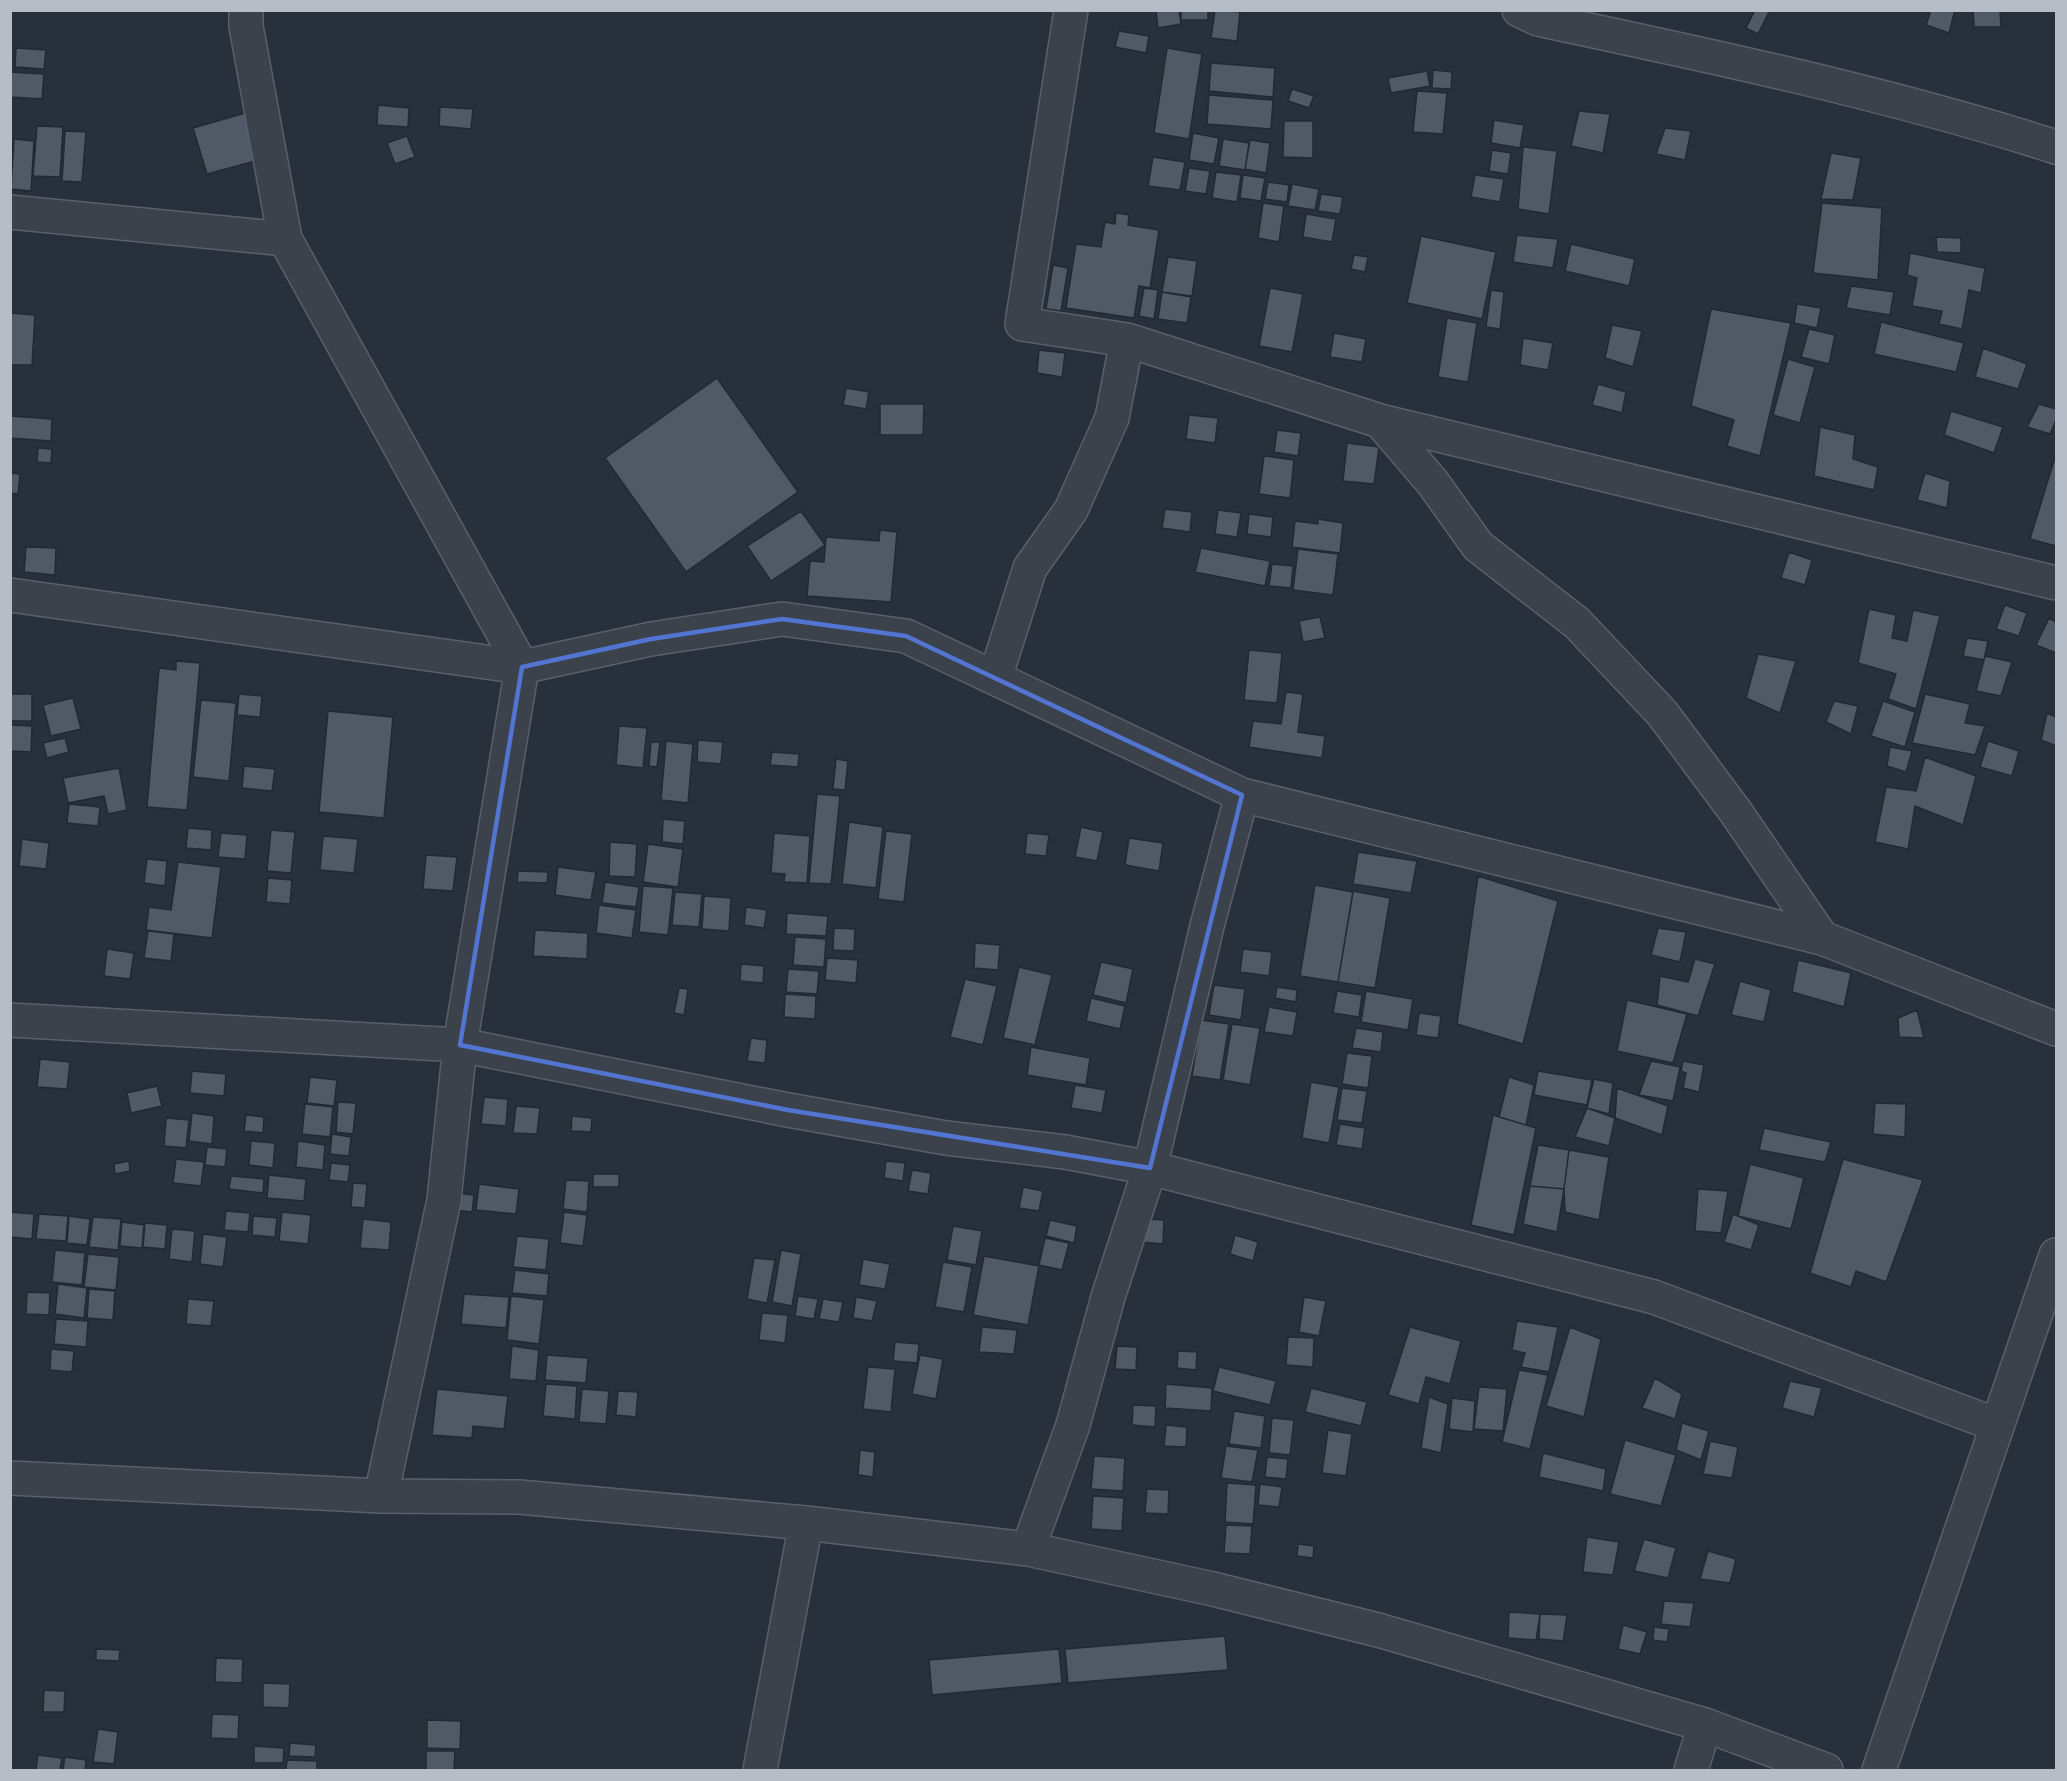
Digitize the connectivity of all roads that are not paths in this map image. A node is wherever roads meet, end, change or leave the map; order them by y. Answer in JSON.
{"nodes":[{"id":1,"x":246,"y":10,"type":"edge"},
{"id":2,"x":1071,"y":10,"type":"edge"},
{"id":3,"x":1519,"y":10,"type":"edge"},
{"id":4,"x":2056,"y":147,"type":"edge"},
{"id":5,"x":10,"y":212,"type":"edge"},
{"id":6,"x":285,"y":239,"type":"junction"},
{"id":7,"x":1127,"y":340,"type":"junction"},
{"id":8,"x":1380,"y":421,"type":"junction"},
{"id":9,"x":2056,"y":583,"type":"edge"},
{"id":10,"x":10,"y":595,"type":"edge"},
{"id":11,"x":522,"y":667,"type":"junction"},
{"id":12,"x":995,"y":678,"type":"junction"},
{"id":13,"x":1242,"y":795,"type":"junction"},
{"id":14,"x":1822,"y":938,"type":"junction"},
{"id":15,"x":10,"y":1020,"type":"edge"},
{"id":16,"x":2056,"y":1029,"type":"edge"},
{"id":17,"x":460,"y":1045,"type":"junction"},
{"id":18,"x":1150,"y":1168,"type":"junction"},
{"id":19,"x":2056,"y":1255,"type":"edge"},
{"id":20,"x":1997,"y":1425,"type":"junction"},
{"id":21,"x":10,"y":1478,"type":"edge"},
{"id":22,"x":381,"y":1496,"type":"junction"},
{"id":23,"x":806,"y":1523,"type":"junction"},
{"id":24,"x":1028,"y":1549,"type":"junction"},
{"id":25,"x":1705,"y":1725,"type":"junction"},
{"id":26,"x":760,"y":1770,"type":"edge"},
{"id":27,"x":1691,"y":1770,"type":"edge"},
{"id":28,"x":1826,"y":1770,"type":"edge"},
{"id":29,"x":1879,"y":1770,"type":"edge"}],
"edges":[{"from":1,"to":6,"type":"street"},
{"from":2,"to":7,"type":"street"},
{"from":3,"to":4,"type":"street"},
{"from":5,"to":6,"type":"street"},
{"from":6,"to":11,"type":"street"},
{"from":7,"to":8,"type":"street"},
{"from":7,"to":12,"type":"street"},
{"from":8,"to":9,"type":"street"},
{"from":8,"to":14,"type":"street"},
{"from":10,"to":11,"type":"street"},
{"from":11,"to":12,"type":"street"},
{"from":11,"to":17,"type":"street"},
{"from":12,"to":13,"type":"street"},
{"from":13,"to":14,"type":"street"},
{"from":13,"to":18,"type":"street"},
{"from":14,"to":16,"type":"street"},
{"from":15,"to":17,"type":"street"},
{"from":17,"to":18,"type":"street"},
{"from":17,"to":22,"type":"street"},
{"from":18,"to":20,"type":"street"},
{"from":18,"to":24,"type":"street"},
{"from":19,"to":20,"type":"street"},
{"from":20,"to":29,"type":"street"},
{"from":21,"to":22,"type":"street"},
{"from":22,"to":23,"type":"street"},
{"from":23,"to":24,"type":"street"},
{"from":23,"to":26,"type":"street"},
{"from":24,"to":25,"type":"street"},
{"from":25,"to":27,"type":"street"},
{"from":25,"to":28,"type":"street"}]}
